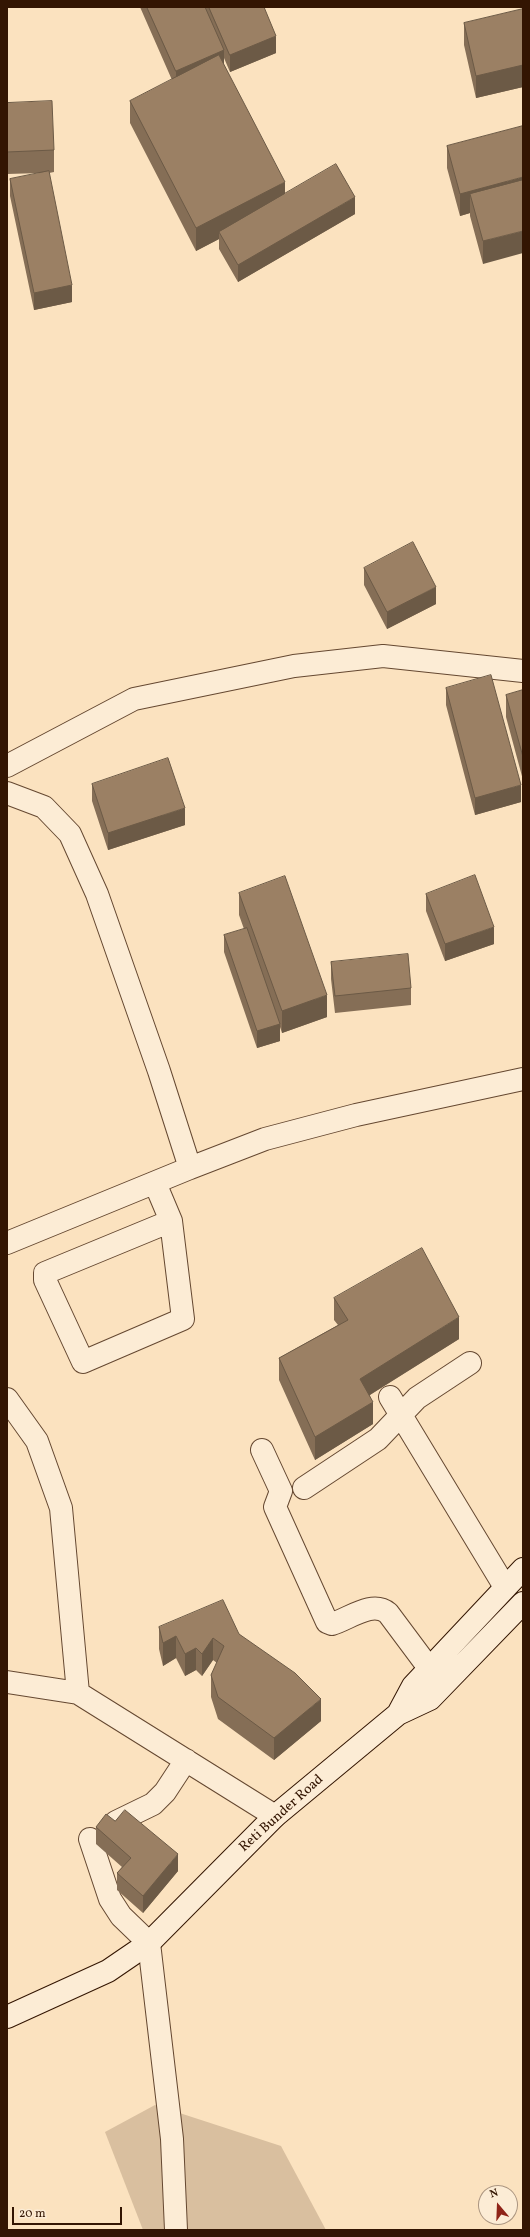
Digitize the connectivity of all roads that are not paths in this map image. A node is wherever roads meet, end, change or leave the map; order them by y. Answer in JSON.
{"nodes":[{"id":1,"x":523,"y":671,"type":"edge"},
{"id":2,"x":7,"y":766,"type":"edge"},
{"id":3,"x":7,"y":792,"type":"edge"},
{"id":4,"x":523,"y":1079,"type":"edge"},
{"id":5,"x":190,"y":1168,"type":"junction"},
{"id":6,"x":155,"y":1183,"type":"junction"},
{"id":7,"x":171,"y":1221,"type":"junction"},
{"id":8,"x":7,"y":1243,"type":"edge"},
{"id":9,"x":470,"y":1363,"type":"dead end"},
{"id":10,"x":390,"y":1397,"type":"dead end"},
{"id":11,"x":7,"y":1400,"type":"edge"},
{"id":12,"x":402,"y":1416,"type":"junction"},
{"id":13,"x":262,"y":1450,"type":"dead end"},
{"id":14,"x":304,"y":1488,"type":"dead end"},
{"id":15,"x":523,"y":1569,"type":"edge"},
{"id":16,"x":505,"y":1587,"type":"junction"},
{"id":17,"x":523,"y":1604,"type":"edge"},
{"id":18,"x":429,"y":1668,"type":"junction"},
{"id":19,"x":7,"y":1682,"type":"edge"},
{"id":20,"x":78,"y":1693,"type":"junction"},
{"id":21,"x":398,"y":1714,"type":"junction"},
{"id":22,"x":186,"y":1760,"type":"junction"},
{"id":23,"x":275,"y":1816,"type":"junction"},
{"id":24,"x":116,"y":1822,"type":"edge"},
{"id":25,"x":90,"y":1839,"type":"dead end"},
{"id":26,"x":149,"y":1943,"type":"junction"},
{"id":27,"x":9,"y":2019,"type":"edge"},
{"id":28,"x":176,"y":2230,"type":"edge"}],
"edges":[{"from":1,"to":2,"type":"street"},
{"from":3,"to":5,"type":"street"},
{"from":4,"to":5,"type":"street"},
{"from":5,"to":6,"type":"street"},
{"from":6,"to":7,"type":"street"},
{"from":6,"to":8,"type":"street"},
{"from":7,"to":7,"type":"street"},
{"from":9,"to":12,"type":"street"},
{"from":10,"to":12,"type":"street"},
{"from":11,"to":20,"type":"street"},
{"from":12,"to":14,"type":"street"},
{"from":12,"to":16,"type":"street"},
{"from":13,"to":18,"type":"street"},
{"from":15,"to":16,"type":"street","name":"Reti Bunder Road"},
{"from":16,"to":18,"type":"street","name":"Reti Bunder Road"},
{"from":17,"to":21,"type":"street"},
{"from":18,"to":21,"type":"street","name":"Reti Bunder Road"},
{"from":19,"to":20,"type":"street"},
{"from":20,"to":22,"type":"street"},
{"from":21,"to":23,"type":"street","name":"Reti Bunder Road"},
{"from":22,"to":23,"type":"street"},
{"from":22,"to":24,"type":"street"},
{"from":23,"to":26,"type":"street","name":"Reti Bunder Road"},
{"from":25,"to":26,"type":"street"},
{"from":26,"to":27,"type":"street","name":"Reti Bunder Road"},
{"from":26,"to":28,"type":"street"}]}
